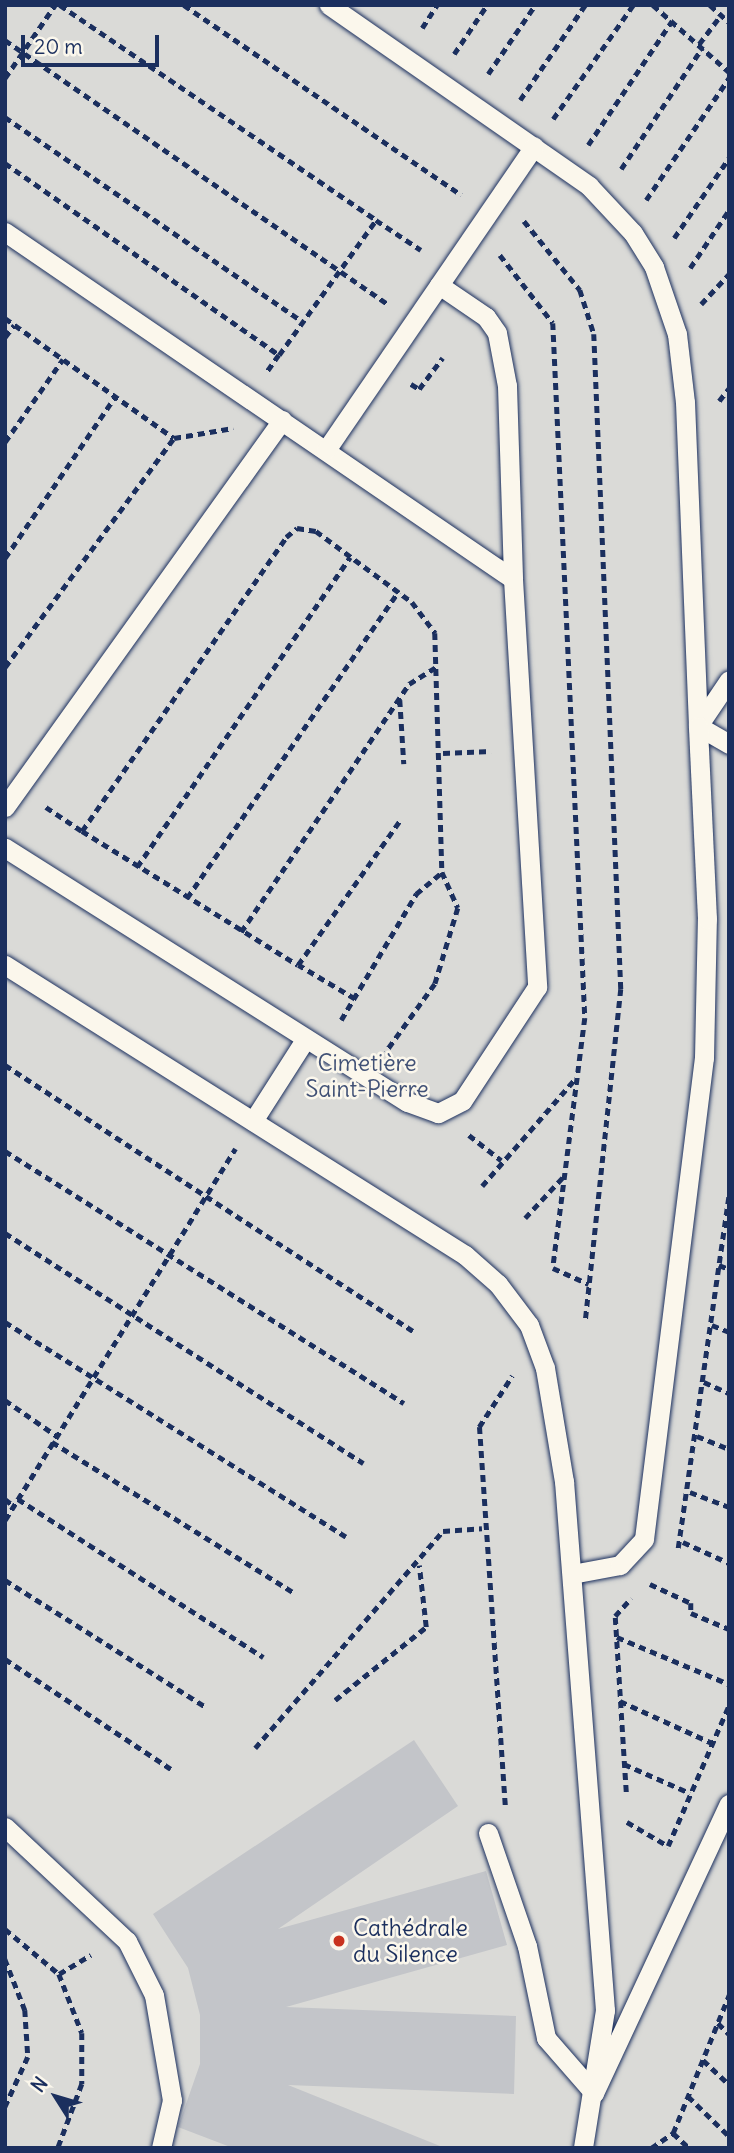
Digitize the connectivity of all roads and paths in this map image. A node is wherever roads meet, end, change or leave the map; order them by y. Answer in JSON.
{"nodes":[{"id":1,"x":57,"y":5,"type":"edge"},
{"id":2,"x":184,"y":5,"type":"edge"},
{"id":3,"x":329,"y":5,"type":"edge"},
{"id":4,"x":487,"y":5,"type":"edge"},
{"id":5,"x":535,"y":5,"type":"edge"},
{"id":6,"x":585,"y":5,"type":"edge"},
{"id":7,"x":633,"y":5,"type":"edge"},
{"id":8,"x":653,"y":5,"type":"edge"},
{"id":9,"x":710,"y":5,"type":"edge"},
{"id":10,"x":722,"y":15,"type":"junction"},
{"id":11,"x":672,"y":21,"type":"junction"},
{"id":12,"x":729,"y":22,"type":"edge"},
{"id":13,"x":5,"y":40,"type":"edge"},
{"id":14,"x":701,"y":46,"type":"junction"},
{"id":15,"x":23,"y":52,"type":"junction"},
{"id":16,"x":729,"y":72,"type":"edge"},
{"id":17,"x":5,"y":78,"type":"edge"},
{"id":18,"x":729,"y":78,"type":"edge"},
{"id":19,"x":436,"y":79,"type":"junction"},
{"id":20,"x":468,"y":101,"type":"junction"},
{"id":21,"x":5,"y":117,"type":"edge"},
{"id":22,"x":501,"y":124,"type":"junction"},
{"id":23,"x":534,"y":146,"type":"junction"},
{"id":24,"x":729,"y":158,"type":"edge"},
{"id":25,"x":5,"y":163,"type":"edge"},
{"id":26,"x":568,"y":171,"type":"junction"},
{"id":27,"x":599,"y":197,"type":"junction"},
{"id":28,"x":493,"y":207,"type":"junction"},
{"id":29,"x":729,"y":210,"type":"edge"},
{"id":30,"x":376,"y":220,"type":"junction"},
{"id":31,"x":628,"y":227,"type":"junction"},
{"id":32,"x":5,"y":232,"type":"edge"},
{"id":33,"x":474,"y":234,"type":"junction"},
{"id":34,"x":654,"y":267,"type":"junction"},
{"id":35,"x":450,"y":269,"type":"junction"},
{"id":36,"x":339,"y":272,"type":"junction"},
{"id":37,"x":439,"y":285,"type":"junction"},
{"id":38,"x":667,"y":300,"type":"junction"},
{"id":39,"x":5,"y":318,"type":"edge"},
{"id":40,"x":303,"y":321,"type":"junction"},
{"id":41,"x":414,"y":322,"type":"junction"},
{"id":42,"x":14,"y":324,"type":"junction"},
{"id":43,"x":5,"y":337,"type":"edge"},
{"id":44,"x":279,"y":355,"type":"junction"},
{"id":45,"x":63,"y":359,"type":"junction"},
{"id":46,"x":116,"y":397,"type":"junction"},
{"id":47,"x":249,"y":398,"type":"junction"},
{"id":48,"x":282,"y":421,"type":"junction"},
{"id":49,"x":174,"y":438,"type":"junction"},
{"id":50,"x":5,"y":442,"type":"edge"},
{"id":51,"x":326,"y":450,"type":"junction"},
{"id":52,"x":350,"y":557,"type":"junction"},
{"id":53,"x":5,"y":558,"type":"edge"},
{"id":54,"x":513,"y":579,"type":"junction"},
{"id":55,"x":398,"y":592,"type":"junction"},
{"id":56,"x":438,"y":666,"type":"junction"},
{"id":57,"x":5,"y":667,"type":"edge"},
{"id":58,"x":729,"y":680,"type":"edge"},
{"id":59,"x":400,"y":699,"type":"junction"},
{"id":60,"x":698,"y":726,"type":"junction"},
{"id":61,"x":729,"y":744,"type":"edge"},
{"id":62,"x":443,"y":753,"type":"junction"},
{"id":63,"x":467,"y":753,"type":"dead end"},
{"id":64,"x":404,"y":764,"type":"dead end"},
{"id":65,"x":19,"y":788,"type":"junction"},
{"id":66,"x":5,"y":807,"type":"edge"},
{"id":67,"x":401,"y":819,"type":"dead end"},
{"id":68,"x":82,"y":831,"type":"junction"},
{"id":69,"x":5,"y":848,"type":"edge"},
{"id":70,"x":137,"y":867,"type":"junction"},
{"id":71,"x":442,"y":872,"type":"junction"},
{"id":72,"x":187,"y":898,"type":"junction"},
{"id":73,"x":242,"y":932,"type":"junction"},
{"id":74,"x":5,"y":965,"type":"edge"},
{"id":75,"x":298,"y":965,"type":"junction"},
{"id":76,"x":355,"y":999,"type":"junction"},
{"id":77,"x":314,"y":1042,"type":"junction"},
{"id":78,"x":5,"y":1065,"type":"edge"},
{"id":79,"x":368,"y":1077,"type":"junction"},
{"id":80,"x":575,"y":1079,"type":"junction"},
{"id":81,"x":253,"y":1121,"type":"junction"},
{"id":82,"x":5,"y":1151,"type":"edge"},
{"id":83,"x":564,"y":1176,"type":"junction"},
{"id":84,"x":482,"y":1186,"type":"dead end"},
{"id":85,"x":729,"y":1195,"type":"edge"},
{"id":86,"x":205,"y":1198,"type":"junction"},
{"id":87,"x":727,"y":1215,"type":"edge"},
{"id":88,"x":526,"y":1218,"type":"dead end"},
{"id":89,"x":5,"y":1233,"type":"edge"},
{"id":90,"x":167,"y":1255,"type":"junction"},
{"id":91,"x":719,"y":1265,"type":"junction"},
{"id":92,"x":729,"y":1269,"type":"edge"},
{"id":93,"x":589,"y":1284,"type":"junction"},
{"id":94,"x":129,"y":1318,"type":"junction"},
{"id":95,"x":586,"y":1319,"type":"dead end"},
{"id":96,"x":5,"y":1322,"type":"edge"},
{"id":97,"x":712,"y":1325,"type":"junction"},
{"id":98,"x":413,"y":1331,"type":"dead end"},
{"id":99,"x":729,"y":1332,"type":"edge"},
{"id":100,"x":536,"y":1340,"type":"junction"},
{"id":101,"x":91,"y":1381,"type":"junction"},
{"id":102,"x":704,"y":1382,"type":"junction"},
{"id":103,"x":729,"y":1392,"type":"edge"},
{"id":104,"x":5,"y":1400,"type":"edge"},
{"id":105,"x":404,"y":1403,"type":"dead end"},
{"id":106,"x":57,"y":1436,"type":"junction"},
{"id":107,"x":698,"y":1436,"type":"junction"},
{"id":108,"x":52,"y":1442,"type":"junction"},
{"id":109,"x":729,"y":1449,"type":"edge"},
{"id":110,"x":363,"y":1463,"type":"dead end"},
{"id":111,"x":690,"y":1492,"type":"junction"},
{"id":112,"x":5,"y":1499,"type":"edge"},
{"id":113,"x":18,"y":1499,"type":"junction"},
{"id":114,"x":14,"y":1506,"type":"junction"},
{"id":115,"x":729,"y":1507,"type":"edge"},
{"id":116,"x":5,"y":1520,"type":"edge"},
{"id":117,"x":482,"y":1528,"type":"junction"},
{"id":118,"x":346,"y":1537,"type":"dead end"},
{"id":119,"x":683,"y":1542,"type":"junction"},
{"id":120,"x":674,"y":1552,"type":"dead end"},
{"id":121,"x":729,"y":1563,"type":"edge"},
{"id":122,"x":419,"y":1564,"type":"junction"},
{"id":123,"x":655,"y":1572,"type":"dead end"},
{"id":124,"x":572,"y":1574,"type":"junction"},
{"id":125,"x":5,"y":1580,"type":"edge"},
{"id":126,"x":646,"y":1582,"type":"junction"},
{"id":127,"x":293,"y":1592,"type":"dead end"},
{"id":128,"x":729,"y":1629,"type":"edge"},
{"id":129,"x":616,"y":1636,"type":"junction"},
{"id":130,"x":263,"y":1657,"type":"dead end"},
{"id":131,"x":5,"y":1659,"type":"edge"},
{"id":132,"x":729,"y":1684,"type":"edge"},
{"id":133,"x":335,"y":1700,"type":"dead end"},
{"id":134,"x":620,"y":1701,"type":"junction"},
{"id":135,"x":729,"y":1705,"type":"edge"},
{"id":136,"x":206,"y":1707,"type":"dead end"},
{"id":137,"x":712,"y":1743,"type":"junction"},
{"id":138,"x":255,"y":1748,"type":"dead end"},
{"id":139,"x":624,"y":1764,"type":"junction"},
{"id":140,"x":172,"y":1769,"type":"dead end"},
{"id":141,"x":690,"y":1793,"type":"junction"},
{"id":142,"x":626,"y":1801,"type":"dead end"},
{"id":143,"x":729,"y":1804,"type":"edge"},
{"id":144,"x":627,"y":1813,"type":"dead end"},
{"id":145,"x":5,"y":1827,"type":"edge"},
{"id":146,"x":488,"y":1833,"type":"dead end"},
{"id":147,"x":496,"y":1859,"type":"junction"},
{"id":148,"x":5,"y":1929,"type":"edge"},
{"id":149,"x":5,"y":1959,"type":"edge"},
{"id":150,"x":729,"y":1995,"type":"edge"},
{"id":151,"x":718,"y":2023,"type":"junction"},
{"id":152,"x":729,"y":2034,"type":"edge"},
{"id":153,"x":703,"y":2060,"type":"junction"},
{"id":154,"x":729,"y":2084,"type":"edge"},
{"id":155,"x":594,"y":2092,"type":"junction"},
{"id":156,"x":688,"y":2096,"type":"junction"},
{"id":157,"x":5,"y":2106,"type":"edge"},
{"id":158,"x":673,"y":2133,"type":"junction"},
{"id":159,"x":729,"y":2136,"type":"edge"},
{"id":160,"x":58,"y":2148,"type":"edge"},
{"id":161,"x":161,"y":2148,"type":"edge"},
{"id":162,"x":583,"y":2148,"type":"edge"},
{"id":163,"x":651,"y":2148,"type":"edge"},
{"id":164,"x":689,"y":2148,"type":"edge"}],
"edges":[{"from":1,"to":15,"type":"path"},
{"from":1,"to":30,"type":"path"},
{"from":2,"to":28,"type":"path"},
{"from":3,"to":19,"type":"lane"},
{"from":4,"to":19,"type":"path"},
{"from":5,"to":20,"type":"path"},
{"from":6,"to":22,"type":"path"},
{"from":7,"to":23,"type":"path"},
{"from":8,"to":11,"type":"path"},
{"from":9,"to":10,"type":"path"},
{"from":10,"to":12,"type":"path"},
{"from":10,"to":14,"type":"path"},
{"from":11,"to":14,"type":"path"},
{"from":11,"to":26,"type":"path"},
{"from":13,"to":15,"type":"path"},
{"from":14,"to":16,"type":"path"},
{"from":14,"to":27,"type":"path"},
{"from":15,"to":17,"type":"path"},
{"from":15,"to":36,"type":"path"},
{"from":18,"to":31,"type":"path"},
{"from":19,"to":20,"type":"lane"},
{"from":20,"to":22,"type":"lane"},
{"from":21,"to":40,"type":"path"},
{"from":22,"to":23,"type":"lane"},
{"from":23,"to":26,"type":"lane"},
{"from":23,"to":28,"type":"lane"},
{"from":24,"to":34,"type":"path"},
{"from":25,"to":44,"type":"path"},
{"from":26,"to":27,"type":"lane"},
{"from":27,"to":31,"type":"lane"},
{"from":28,"to":33,"type":"lane"},
{"from":28,"to":93,"type":"path"},
{"from":29,"to":38,"type":"path"},
{"from":30,"to":35,"type":"path"},
{"from":30,"to":36,"type":"path"},
{"from":31,"to":34,"type":"lane"},
{"from":32,"to":47,"type":"lane"},
{"from":33,"to":35,"type":"lane"},
{"from":33,"to":80,"type":"path"},
{"from":34,"to":38,"type":"lane"},
{"from":35,"to":37,"type":"lane"},
{"from":36,"to":40,"type":"path"},
{"from":36,"to":41,"type":"path"},
{"from":37,"to":41,"type":"lane"},
{"from":37,"to":54,"type":"lane"},
{"from":38,"to":60,"type":"lane"},
{"from":39,"to":42,"type":"path"},
{"from":40,"to":44,"type":"path"},
{"from":41,"to":51,"type":"lane"},
{"from":42,"to":43,"type":"path"},
{"from":42,"to":45,"type":"path"},
{"from":44,"to":47,"type":"path"},
{"from":45,"to":46,"type":"path"},
{"from":45,"to":50,"type":"path"},
{"from":46,"to":49,"type":"path"},
{"from":46,"to":53,"type":"path"},
{"from":47,"to":48,"type":"lane"},
{"from":48,"to":49,"type":"path"},
{"from":48,"to":51,"type":"lane"},
{"from":48,"to":65,"type":"lane"},
{"from":49,"to":57,"type":"path"},
{"from":51,"to":54,"type":"lane"},
{"from":52,"to":55,"type":"path"},
{"from":52,"to":68,"type":"path"},
{"from":52,"to":70,"type":"path"},
{"from":54,"to":79,"type":"lane"},
{"from":55,"to":56,"type":"path"},
{"from":55,"to":72,"type":"path"},
{"from":56,"to":59,"type":"path"},
{"from":56,"to":62,"type":"path"},
{"from":58,"to":60,"type":"lane"},
{"from":59,"to":64,"type":"path"},
{"from":59,"to":73,"type":"path"},
{"from":60,"to":61,"type":"lane"},
{"from":60,"to":124,"type":"lane"},
{"from":62,"to":63,"type":"path"},
{"from":62,"to":71,"type":"path"},
{"from":65,"to":66,"type":"lane"},
{"from":65,"to":68,"type":"path"},
{"from":67,"to":75,"type":"path"},
{"from":68,"to":70,"type":"path"},
{"from":69,"to":77,"type":"lane"},
{"from":70,"to":72,"type":"path"},
{"from":71,"to":76,"type":"path"},
{"from":71,"to":79,"type":"path"},
{"from":72,"to":73,"type":"path"},
{"from":73,"to":75,"type":"path"},
{"from":74,"to":81,"type":"lane"},
{"from":75,"to":76,"type":"path"},
{"from":76,"to":77,"type":"path"},
{"from":77,"to":79,"type":"lane"},
{"from":77,"to":81,"type":"lane"},
{"from":78,"to":86,"type":"path"},
{"from":80,"to":83,"type":"path"},
{"from":80,"to":84,"type":"path"},
{"from":81,"to":86,"type":"path"},
{"from":81,"to":100,"type":"lane"},
{"from":82,"to":90,"type":"path"},
{"from":83,"to":88,"type":"path"},
{"from":83,"to":93,"type":"path"},
{"from":85,"to":87,"type":"path"},
{"from":86,"to":90,"type":"path"},
{"from":86,"to":98,"type":"path"},
{"from":87,"to":91,"type":"path"},
{"from":89,"to":94,"type":"path"},
{"from":90,"to":94,"type":"path"},
{"from":90,"to":105,"type":"path"},
{"from":91,"to":92,"type":"path"},
{"from":91,"to":97,"type":"path"},
{"from":93,"to":95,"type":"path"},
{"from":94,"to":101,"type":"path"},
{"from":94,"to":110,"type":"path"},
{"from":96,"to":101,"type":"path"},
{"from":97,"to":99,"type":"path"},
{"from":97,"to":102,"type":"path"},
{"from":100,"to":117,"type":"path"},
{"from":100,"to":124,"type":"lane"},
{"from":101,"to":106,"type":"path"},
{"from":101,"to":118,"type":"path"},
{"from":102,"to":103,"type":"path"},
{"from":102,"to":107,"type":"path"},
{"from":104,"to":106,"type":"path"},
{"from":106,"to":108,"type":"path"},
{"from":107,"to":109,"type":"path"},
{"from":107,"to":111,"type":"path"},
{"from":108,"to":113,"type":"path"},
{"from":108,"to":127,"type":"path"},
{"from":111,"to":115,"type":"path"},
{"from":111,"to":119,"type":"path"},
{"from":112,"to":114,"type":"path"},
{"from":113,"to":114,"type":"path"},
{"from":113,"to":130,"type":"path"},
{"from":114,"to":116,"type":"path"},
{"from":117,"to":122,"type":"path"},
{"from":117,"to":147,"type":"path"},
{"from":119,"to":120,"type":"path"},
{"from":119,"to":121,"type":"path"},
{"from":122,"to":133,"type":"path"},
{"from":122,"to":138,"type":"path"},
{"from":123,"to":126,"type":"path"},
{"from":124,"to":155,"type":"lane"},
{"from":125,"to":136,"type":"path"},
{"from":126,"to":128,"type":"path"},
{"from":126,"to":129,"type":"path"},
{"from":129,"to":132,"type":"path"},
{"from":129,"to":134,"type":"path"},
{"from":131,"to":140,"type":"path"},
{"from":134,"to":137,"type":"path"},
{"from":134,"to":139,"type":"path"},
{"from":135,"to":137,"type":"path"},
{"from":137,"to":141,"type":"path"},
{"from":139,"to":141,"type":"path"},
{"from":139,"to":142,"type":"path"},
{"from":141,"to":144,"type":"path"},
{"from":143,"to":155,"type":"lane"},
{"from":145,"to":161,"type":"lane"},
{"from":146,"to":147,"type":"lane"},
{"from":147,"to":155,"type":"lane"},
{"from":148,"to":160,"type":"path"},
{"from":149,"to":157,"type":"path"},
{"from":150,"to":151,"type":"path"},
{"from":151,"to":152,"type":"path"},
{"from":151,"to":153,"type":"path"},
{"from":153,"to":154,"type":"path"},
{"from":153,"to":156,"type":"path"},
{"from":155,"to":162,"type":"lane"},
{"from":156,"to":158,"type":"path"},
{"from":156,"to":159,"type":"path"},
{"from":158,"to":163,"type":"path"},
{"from":158,"to":164,"type":"path"}]}
